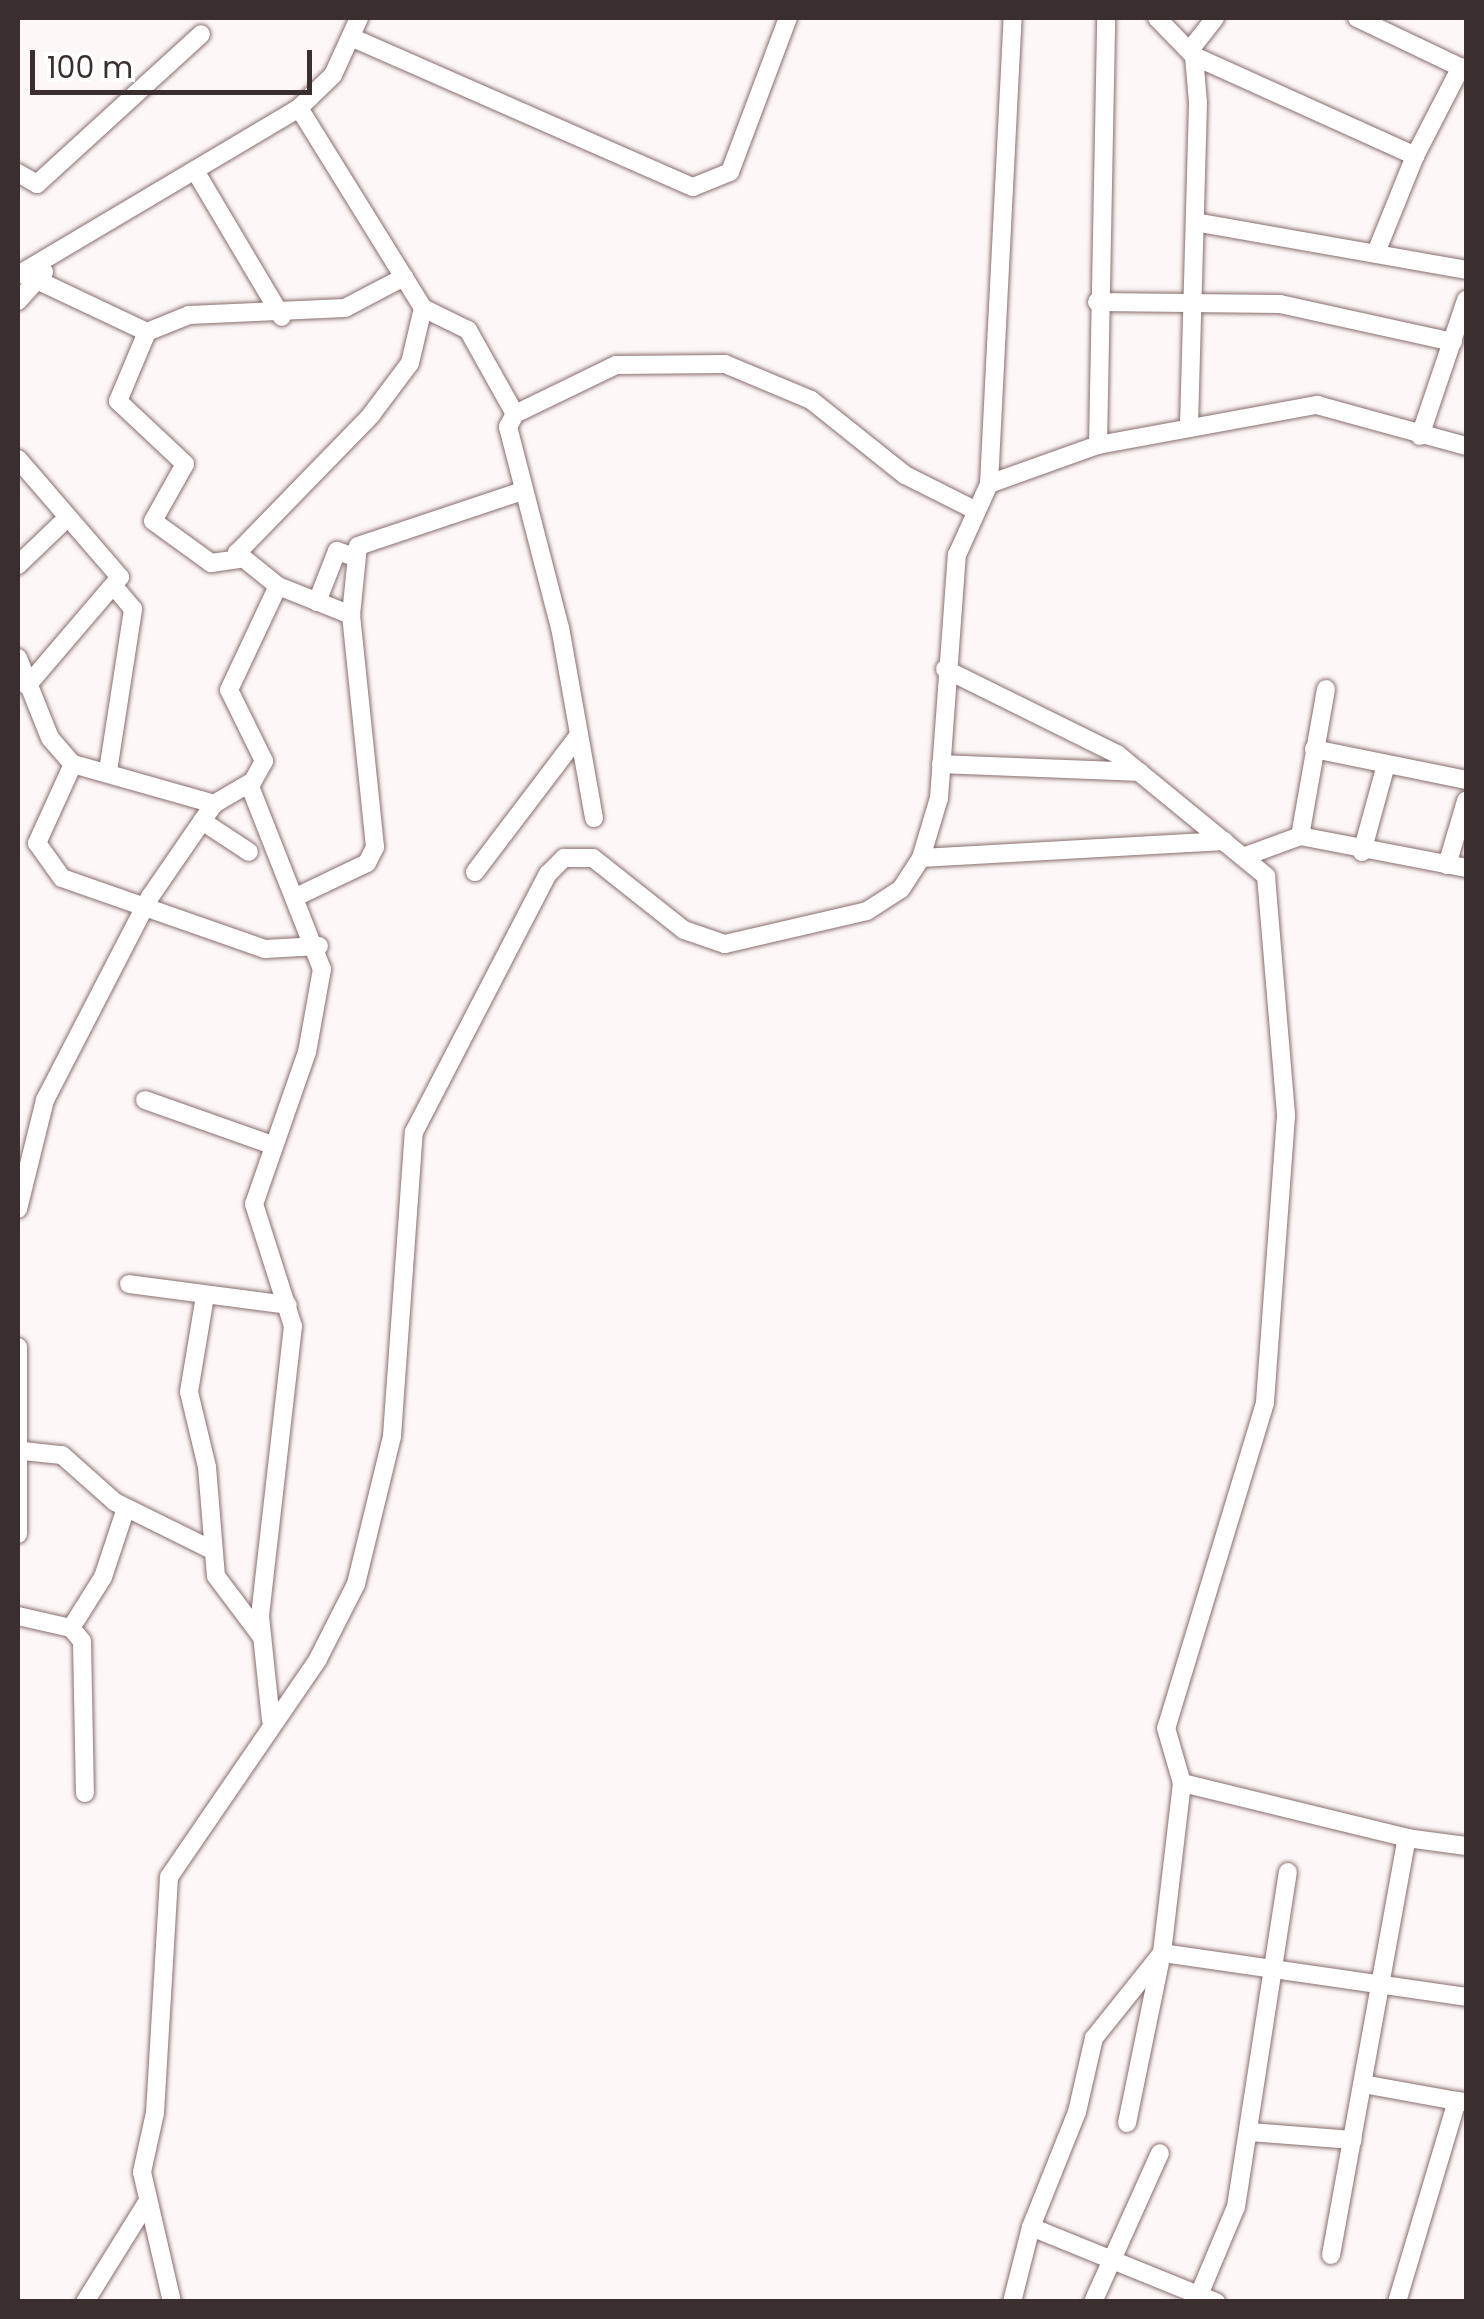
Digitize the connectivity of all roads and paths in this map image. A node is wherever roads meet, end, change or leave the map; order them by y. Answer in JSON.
{"nodes":[{"id":1,"x":359,"y":18,"type":"edge"},
{"id":2,"x":788,"y":18,"type":"edge"},
{"id":3,"x":1013,"y":18,"type":"edge"},
{"id":4,"x":1106,"y":18,"type":"edge"},
{"id":5,"x":1157,"y":18,"type":"edge"},
{"id":6,"x":1216,"y":18,"type":"edge"},
{"id":7,"x":1357,"y":18,"type":"edge"},
{"id":8,"x":201,"y":34,"type":"dead end"},
{"id":9,"x":353,"y":38,"type":"junction"},
{"id":10,"x":1192,"y":53,"type":"junction"},
{"id":11,"x":1464,"y":69,"type":"edge"},
{"id":12,"x":299,"y":108,"type":"junction"},
{"id":13,"x":1416,"y":156,"type":"junction"},
{"id":14,"x":18,"y":173,"type":"edge"},
{"id":15,"x":197,"y":174,"type":"junction"},
{"id":16,"x":1200,"y":223,"type":"junction"},
{"id":17,"x":1376,"y":250,"type":"junction"},
{"id":18,"x":50,"y":261,"type":"junction"},
{"id":19,"x":1466,"y":270,"type":"edge"},
{"id":20,"x":18,"y":275,"type":"edge"},
{"id":21,"x":404,"y":278,"type":"junction"},
{"id":22,"x":39,"y":280,"type":"junction"},
{"id":23,"x":20,"y":295,"type":"edge"},
{"id":24,"x":1196,"y":298,"type":"junction"},
{"id":25,"x":1466,"y":300,"type":"edge"},
{"id":26,"x":1097,"y":302,"type":"junction"},
{"id":27,"x":423,"y":308,"type":"junction"},
{"id":28,"x":282,"y":317,"type":"junction"},
{"id":29,"x":146,"y":332,"type":"junction"},
{"id":30,"x":1452,"y":342,"type":"junction"},
{"id":31,"x":514,"y":414,"type":"junction"},
{"id":32,"x":1189,"y":426,"type":"junction"},
{"id":33,"x":1420,"y":436,"type":"junction"},
{"id":34,"x":1098,"y":445,"type":"junction"},
{"id":35,"x":1466,"y":446,"type":"edge"},
{"id":36,"x":18,"y":458,"type":"edge"},
{"id":37,"x":988,"y":484,"type":"junction"},
{"id":38,"x":522,"y":491,"type":"junction"},
{"id":39,"x":975,"y":510,"type":"junction"},
{"id":40,"x":68,"y":517,"type":"junction"},
{"id":41,"x":354,"y":557,"type":"junction"},
{"id":42,"x":239,"y":559,"type":"junction"},
{"id":43,"x":18,"y":565,"type":"edge"},
{"id":44,"x":278,"y":586,"type":"junction"},
{"id":45,"x":116,"y":589,"type":"junction"},
{"id":46,"x":317,"y":602,"type":"junction"},
{"id":47,"x":350,"y":615,"type":"junction"},
{"id":48,"x":18,"y":658,"type":"edge"},
{"id":49,"x":945,"y":669,"type":"junction"},
{"id":50,"x":27,"y":686,"type":"junction"},
{"id":51,"x":1326,"y":689,"type":"dead end"},
{"id":52,"x":580,"y":735,"type":"junction"},
{"id":53,"x":1314,"y":749,"type":"junction"},
{"id":54,"x":74,"y":764,"type":"junction"},
{"id":55,"x":941,"y":764,"type":"junction"},
{"id":56,"x":1386,"y":765,"type":"junction"},
{"id":57,"x":108,"y":771,"type":"junction"},
{"id":58,"x":1140,"y":772,"type":"junction"},
{"id":59,"x":1466,"y":780,"type":"edge"},
{"id":60,"x":249,"y":784,"type":"junction"},
{"id":61,"x":1466,"y":801,"type":"edge"},
{"id":62,"x":214,"y":804,"type":"junction"},
{"id":63,"x":594,"y":818,"type":"dead end"},
{"id":64,"x":202,"y":821,"type":"junction"},
{"id":65,"x":1300,"y":836,"type":"junction"},
{"id":66,"x":1225,"y":841,"type":"junction"},
{"id":67,"x":249,"y":852,"type":"dead end"},
{"id":68,"x":1362,"y":852,"type":"junction"},
{"id":69,"x":1243,"y":857,"type":"junction"},
{"id":70,"x":921,"y":858,"type":"junction"},
{"id":71,"x":1447,"y":865,"type":"junction"},
{"id":72,"x":1466,"y":868,"type":"edge"},
{"id":73,"x":475,"y":872,"type":"dead end"},
{"id":74,"x":300,"y":895,"type":"junction"},
{"id":75,"x":143,"y":910,"type":"junction"},
{"id":76,"x":319,"y":946,"type":"junction"},
{"id":77,"x":145,"y":1100,"type":"dead end"},
{"id":78,"x":272,"y":1146,"type":"junction"},
{"id":79,"x":18,"y":1210,"type":"edge"},
{"id":80,"x":130,"y":1284,"type":"dead end"},
{"id":81,"x":206,"y":1296,"type":"junction"},
{"id":82,"x":288,"y":1305,"type":"junction"},
{"id":83,"x":18,"y":1347,"type":"edge"},
{"id":84,"x":23,"y":1451,"type":"junction"},
{"id":85,"x":126,"y":1508,"type":"junction"},
{"id":86,"x":18,"y":1534,"type":"edge"},
{"id":87,"x":212,"y":1550,"type":"junction"},
{"id":88,"x":18,"y":1616,"type":"edge"},
{"id":89,"x":71,"y":1628,"type":"junction"},
{"id":90,"x":261,"y":1636,"type":"junction"},
{"id":91,"x":271,"y":1720,"type":"junction"},
{"id":92,"x":1182,"y":1783,"type":"junction"},
{"id":93,"x":85,"y":1793,"type":"dead end"},
{"id":94,"x":1406,"y":1838,"type":"junction"},
{"id":95,"x":1466,"y":1846,"type":"edge"},
{"id":96,"x":1288,"y":1872,"type":"dead end"},
{"id":97,"x":1162,"y":1954,"type":"junction"},
{"id":98,"x":1268,"y":1972,"type":"junction"},
{"id":99,"x":1379,"y":1989,"type":"junction"},
{"id":100,"x":1466,"y":1997,"type":"edge"},
{"id":101,"x":1363,"y":2084,"type":"junction"},
{"id":102,"x":1462,"y":2101,"type":"edge"},
{"id":103,"x":1127,"y":2123,"type":"dead end"},
{"id":104,"x":1250,"y":2132,"type":"junction"},
{"id":105,"x":1354,"y":2140,"type":"junction"},
{"id":106,"x":1160,"y":2153,"type":"dead end"},
{"id":107,"x":146,"y":2204,"type":"junction"},
{"id":108,"x":1031,"y":2228,"type":"junction"},
{"id":109,"x":1331,"y":2255,"type":"dead end"},
{"id":110,"x":1111,"y":2260,"type":"junction"},
{"id":111,"x":1203,"y":2299,"type":"edge"},
{"id":112,"x":85,"y":2302,"type":"edge"},
{"id":113,"x":172,"y":2302,"type":"edge"},
{"id":114,"x":1012,"y":2302,"type":"edge"},
{"id":115,"x":1094,"y":2302,"type":"edge"},
{"id":116,"x":1397,"y":2302,"type":"edge"}],
"edges":[{"from":1,"to":9,"type":"street"},
{"from":2,"to":9,"type":"street"},
{"from":3,"to":37,"type":"street"},
{"from":4,"to":26,"type":"street"},
{"from":5,"to":10,"type":"street"},
{"from":6,"to":10,"type":"street"},
{"from":7,"to":11,"type":"street"},
{"from":8,"to":14,"type":"street"},
{"from":9,"to":12,"type":"street"},
{"from":10,"to":13,"type":"street"},
{"from":10,"to":16,"type":"street"},
{"from":11,"to":13,"type":"street"},
{"from":12,"to":15,"type":"street"},
{"from":12,"to":21,"type":"street"},
{"from":13,"to":17,"type":"street"},
{"from":15,"to":18,"type":"street"},
{"from":15,"to":28,"type":"street"},
{"from":16,"to":17,"type":"street"},
{"from":16,"to":24,"type":"street"},
{"from":17,"to":19,"type":"street"},
{"from":18,"to":20,"type":"street"},
{"from":18,"to":22,"type":"street"},
{"from":21,"to":27,"type":"street"},
{"from":21,"to":28,"type":"street"},
{"from":22,"to":23,"type":"street"},
{"from":22,"to":29,"type":"street"},
{"from":24,"to":26,"type":"street"},
{"from":24,"to":30,"type":"street"},
{"from":24,"to":32,"type":"street"},
{"from":25,"to":30,"type":"street"},
{"from":26,"to":34,"type":"street"},
{"from":27,"to":31,"type":"street"},
{"from":27,"to":42,"type":"street"},
{"from":28,"to":29,"type":"street"},
{"from":29,"to":42,"type":"street"},
{"from":30,"to":33,"type":"street"},
{"from":31,"to":38,"type":"street"},
{"from":31,"to":39,"type":"street"},
{"from":32,"to":33,"type":"street"},
{"from":32,"to":34,"type":"street"},
{"from":33,"to":35,"type":"street"},
{"from":34,"to":37,"type":"street"},
{"from":36,"to":40,"type":"street"},
{"from":37,"to":39,"type":"street"},
{"from":38,"to":41,"type":"street"},
{"from":38,"to":52,"type":"street"},
{"from":39,"to":49,"type":"street"},
{"from":40,"to":43,"type":"street"},
{"from":40,"to":45,"type":"street"},
{"from":41,"to":46,"type":"street"},
{"from":41,"to":47,"type":"street"},
{"from":42,"to":44,"type":"street"},
{"from":44,"to":46,"type":"street"},
{"from":44,"to":60,"type":"street"},
{"from":45,"to":50,"type":"street"},
{"from":45,"to":57,"type":"street"},
{"from":46,"to":47,"type":"street"},
{"from":47,"to":74,"type":"street"},
{"from":48,"to":50,"type":"street"},
{"from":49,"to":55,"type":"street"},
{"from":49,"to":58,"type":"street"},
{"from":50,"to":54,"type":"street"},
{"from":51,"to":53,"type":"street"},
{"from":52,"to":63,"type":"street"},
{"from":52,"to":73,"type":"street"},
{"from":53,"to":56,"type":"street"},
{"from":53,"to":65,"type":"street"},
{"from":54,"to":57,"type":"street"},
{"from":54,"to":75,"type":"street"},
{"from":55,"to":58,"type":"street"},
{"from":55,"to":70,"type":"street"},
{"from":56,"to":59,"type":"street"},
{"from":56,"to":68,"type":"street"},
{"from":57,"to":62,"type":"street"},
{"from":58,"to":66,"type":"street"},
{"from":60,"to":62,"type":"street"},
{"from":60,"to":74,"type":"street"},
{"from":61,"to":71,"type":"street"},
{"from":62,"to":64,"type":"street"},
{"from":64,"to":67,"type":"street"},
{"from":64,"to":75,"type":"street"},
{"from":65,"to":68,"type":"street"},
{"from":65,"to":69,"type":"street"},
{"from":66,"to":69,"type":"street"},
{"from":66,"to":70,"type":"street"},
{"from":68,"to":71,"type":"street"},
{"from":69,"to":92,"type":"street"},
{"from":70,"to":91,"type":"street"},
{"from":71,"to":72,"type":"street"},
{"from":74,"to":76,"type":"street"},
{"from":75,"to":76,"type":"street"},
{"from":75,"to":79,"type":"street"},
{"from":76,"to":78,"type":"street"},
{"from":77,"to":78,"type":"street"},
{"from":78,"to":82,"type":"street"},
{"from":80,"to":81,"type":"street"},
{"from":81,"to":82,"type":"street"},
{"from":81,"to":87,"type":"street"},
{"from":82,"to":90,"type":"street"},
{"from":83,"to":84,"type":"street"},
{"from":84,"to":85,"type":"street"},
{"from":84,"to":86,"type":"street"},
{"from":85,"to":87,"type":"street"},
{"from":85,"to":89,"type":"street"},
{"from":87,"to":90,"type":"street"},
{"from":88,"to":89,"type":"street"},
{"from":89,"to":93,"type":"street"},
{"from":90,"to":91,"type":"street"},
{"from":91,"to":107,"type":"street"},
{"from":92,"to":94,"type":"street"},
{"from":92,"to":97,"type":"street"},
{"from":94,"to":95,"type":"street"},
{"from":94,"to":99,"type":"street"},
{"from":96,"to":98,"type":"street"},
{"from":97,"to":98,"type":"street"},
{"from":97,"to":103,"type":"street"},
{"from":97,"to":108,"type":"street"},
{"from":98,"to":99,"type":"street"},
{"from":98,"to":104,"type":"street"},
{"from":99,"to":100,"type":"street"},
{"from":99,"to":101,"type":"street"},
{"from":101,"to":102,"type":"street"},
{"from":101,"to":105,"type":"street"},
{"from":102,"to":116,"type":"street"},
{"from":104,"to":105,"type":"street"},
{"from":104,"to":111,"type":"street"},
{"from":105,"to":109,"type":"street"},
{"from":106,"to":110,"type":"street"},
{"from":107,"to":112,"type":"street"},
{"from":107,"to":113,"type":"street"},
{"from":108,"to":110,"type":"street"},
{"from":108,"to":114,"type":"street"},
{"from":110,"to":111,"type":"street"},
{"from":110,"to":115,"type":"street"}]}
